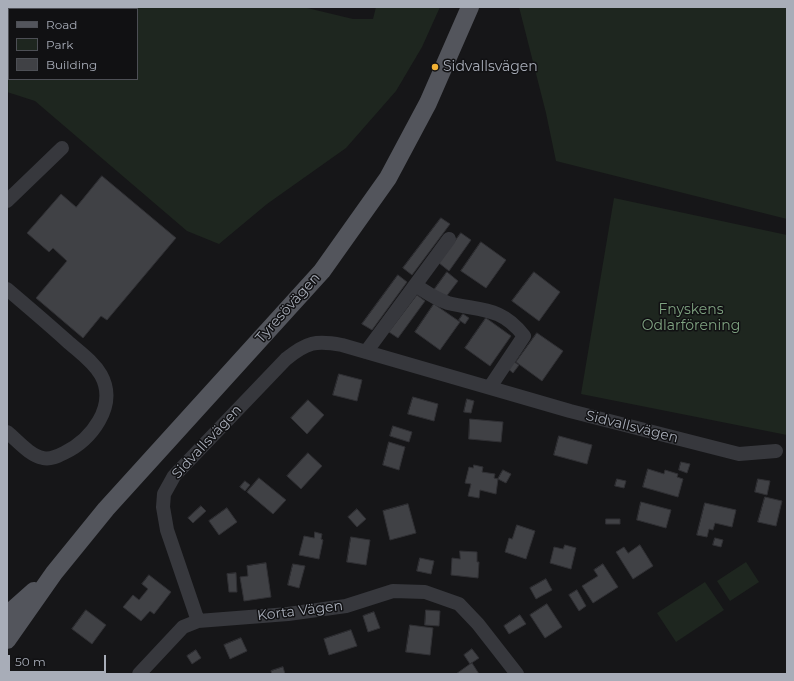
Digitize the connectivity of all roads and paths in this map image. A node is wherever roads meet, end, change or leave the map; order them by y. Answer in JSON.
{"nodes":[{"id":1,"x":470,"y":7,"type":"edge"},
{"id":2,"x":62,"y":148,"type":"dead end"},
{"id":3,"x":7,"y":201,"type":"edge"},
{"id":4,"x":449,"y":239,"type":"dead end"},
{"id":5,"x":415,"y":285,"type":"junction"},
{"id":6,"x":7,"y":289,"type":"edge"},
{"id":7,"x":366,"y":352,"type":"junction"},
{"id":8,"x":490,"y":387,"type":"junction"},
{"id":9,"x":7,"y":432,"type":"edge"},
{"id":10,"x":776,"y":451,"type":"dead end"},
{"id":11,"x":54,"y":574,"type":"junction"},
{"id":12,"x":7,"y":615,"type":"edge"},
{"id":13,"x":198,"y":621,"type":"junction"},
{"id":14,"x":7,"y":640,"type":"edge"},
{"id":15,"x":139,"y":674,"type":"edge"},
{"id":16,"x":517,"y":674,"type":"edge"}],
"edges":[{"from":1,"to":11,"type":"main road","name":"Tyresövägen"},
{"from":2,"to":3,"type":"street"},
{"from":4,"to":5,"type":"street"},
{"from":5,"to":7,"type":"street"},
{"from":5,"to":8,"type":"street"},
{"from":6,"to":9,"type":"street"},
{"from":7,"to":8,"type":"street","name":"Sidvallsvägen"},
{"from":7,"to":13,"type":"street","name":"Sidvallsvägen"},
{"from":8,"to":10,"type":"street","name":"Sidvallsvägen"},
{"from":11,"to":12,"type":"main road","name":"Tyresövägen"},
{"from":11,"to":14,"type":"main road","name":"Tyresövägen"},
{"from":13,"to":15,"type":"street","name":"Korta Vägen"},
{"from":13,"to":16,"type":"street","name":"Korta Vägen"}]}
